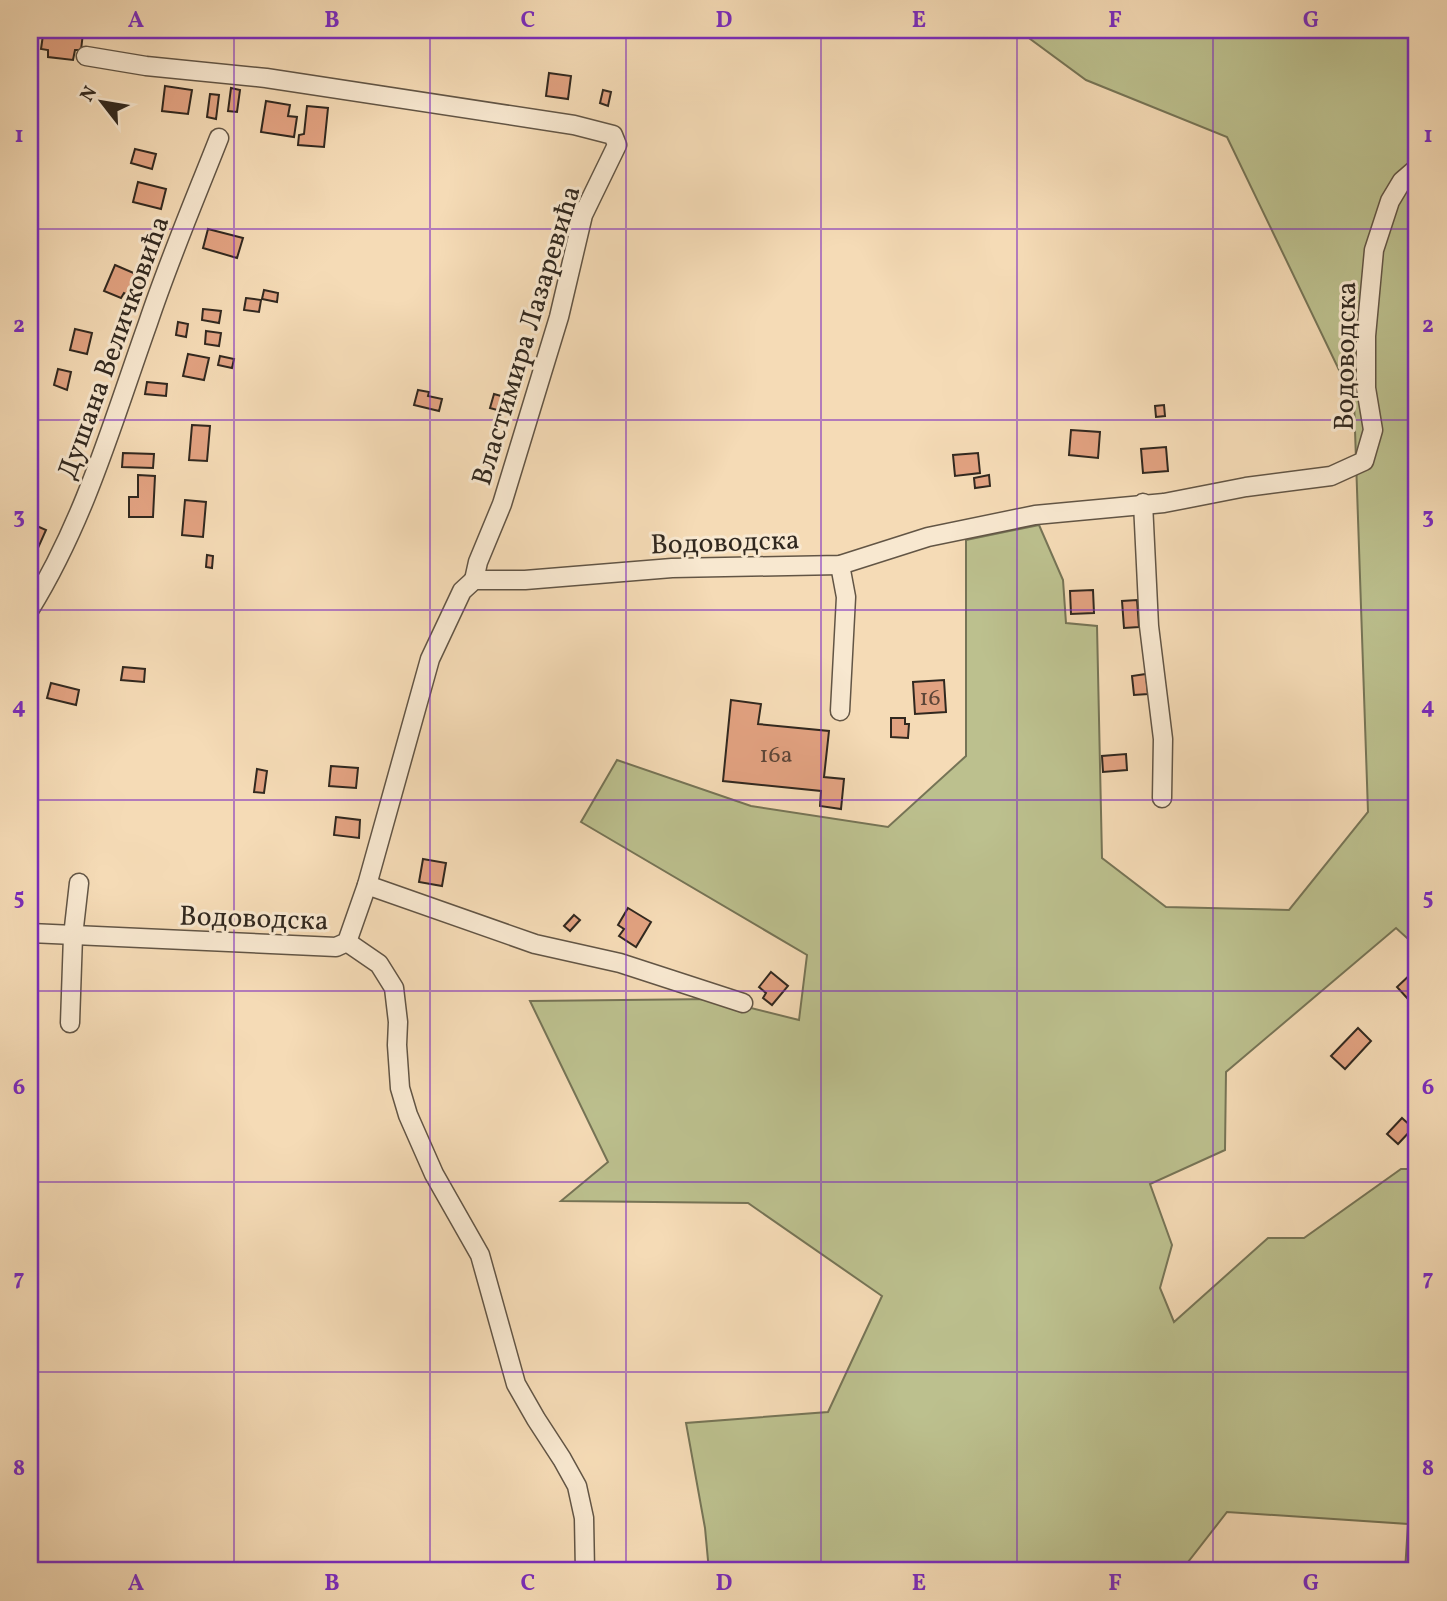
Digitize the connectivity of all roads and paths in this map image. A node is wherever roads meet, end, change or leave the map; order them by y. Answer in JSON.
{"nodes":[{"id":1,"x":86,"y":56,"type":"dead end"},
{"id":2,"x":219,"y":138,"type":"dead end"},
{"id":3,"x":1417,"y":168,"type":"edge"},
{"id":4,"x":1143,"y":503,"type":"junction"},
{"id":5,"x":840,"y":565,"type":"junction"},
{"id":6,"x":474,"y":580,"type":"junction"},
{"id":7,"x":30,"y":609,"type":"edge"},
{"id":8,"x":840,"y":711,"type":"dead end"},
{"id":9,"x":1162,"y":798,"type":"dead end"},
{"id":10,"x":79,"y":883,"type":"dead end"},
{"id":11,"x":367,"y":885,"type":"junction"},
{"id":12,"x":30,"y":933,"type":"edge"},
{"id":13,"x":74,"y":936,"type":"junction"},
{"id":14,"x":347,"y":942,"type":"junction"},
{"id":15,"x":743,"y":1003,"type":"dead end"},
{"id":16,"x":70,"y":1023,"type":"dead end"},
{"id":17,"x":585,"y":1571,"type":"edge"}],
"edges":[{"from":1,"to":6,"type":"street","name":"Властимира Лазаревића"},
{"from":2,"to":7,"type":"street","name":"Душана Величковића"},
{"from":3,"to":4,"type":"street","name":"Водоводска"},
{"from":4,"to":5,"type":"street","name":"Водоводска"},
{"from":4,"to":9,"type":"street"},
{"from":5,"to":6,"type":"street","name":"Водоводска"},
{"from":5,"to":8,"type":"street"},
{"from":6,"to":11,"type":"street","name":"Водоводска"},
{"from":10,"to":13,"type":"street"},
{"from":11,"to":14,"type":"street","name":"Водоводска"},
{"from":11,"to":15,"type":"street"},
{"from":12,"to":13,"type":"street","name":"Водоводска"},
{"from":13,"to":14,"type":"street","name":"Водоводска"},
{"from":13,"to":16,"type":"street"},
{"from":14,"to":17,"type":"street"}]}
